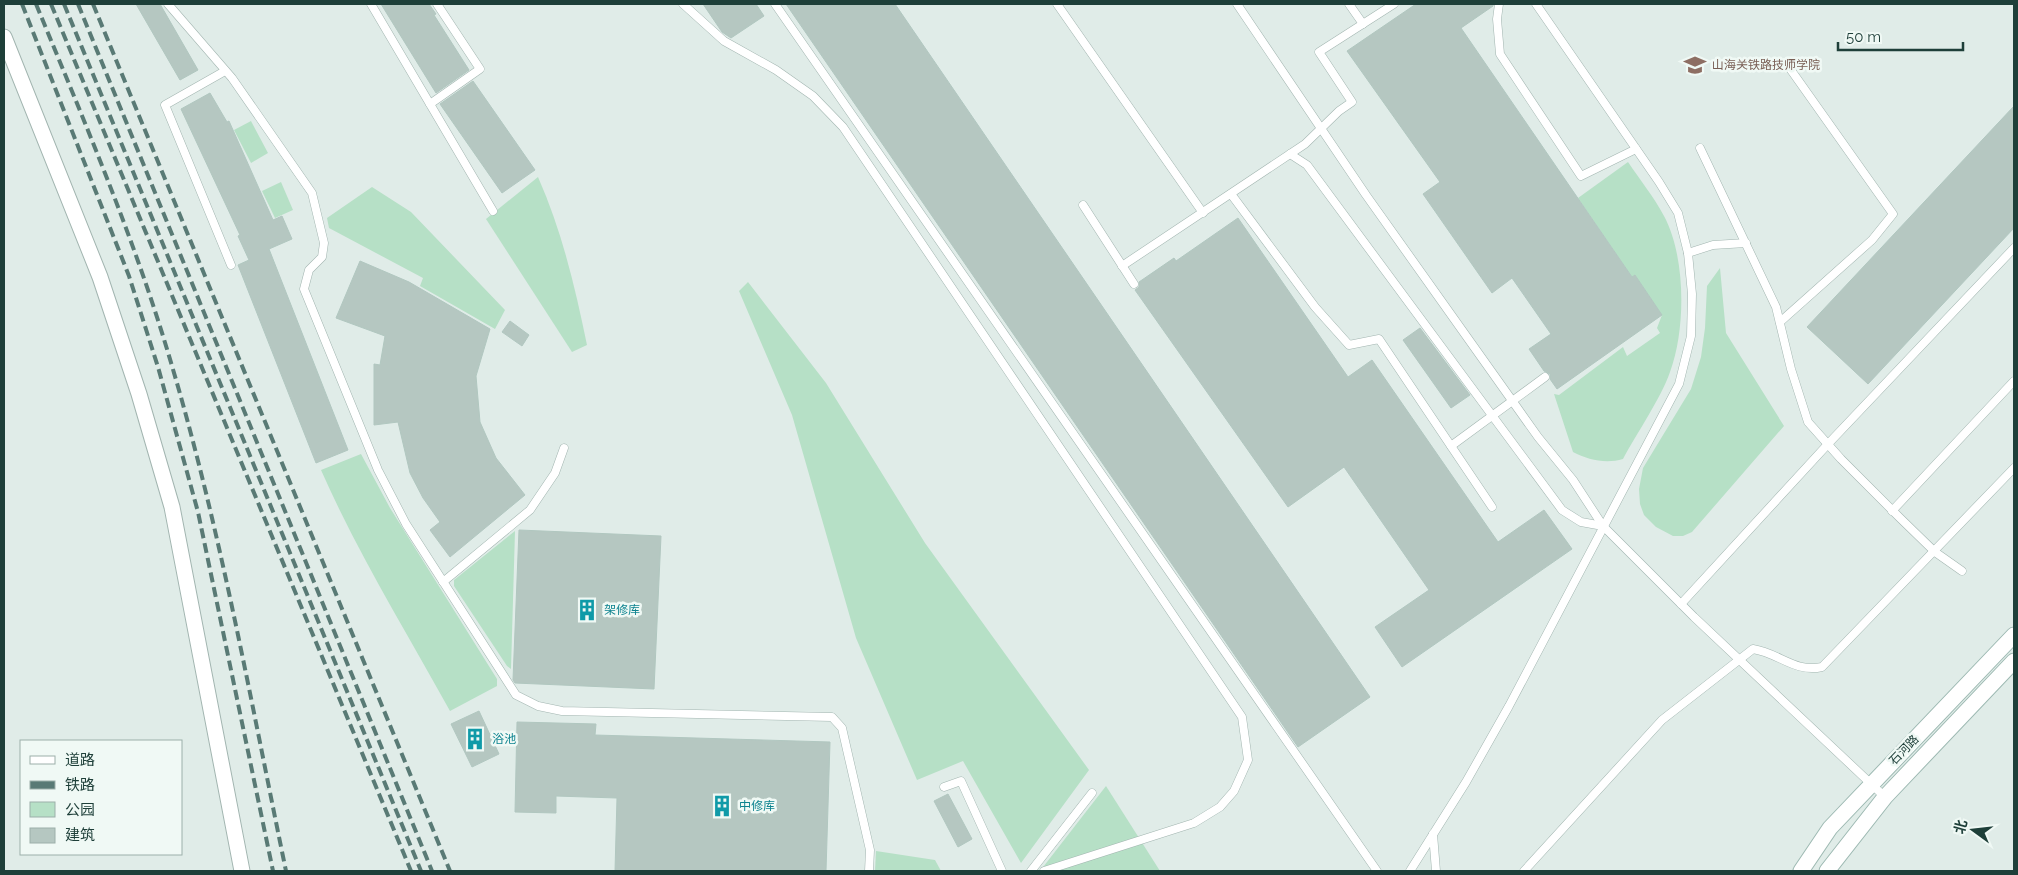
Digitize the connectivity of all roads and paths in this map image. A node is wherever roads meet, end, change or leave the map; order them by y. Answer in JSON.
{"nodes":[{"id":1,"x":168,"y":4,"type":"edge"},
{"id":2,"x":371,"y":4,"type":"edge"},
{"id":3,"x":436,"y":4,"type":"edge"},
{"id":4,"x":683,"y":4,"type":"edge"},
{"id":5,"x":775,"y":4,"type":"edge"},
{"id":6,"x":1057,"y":4,"type":"edge"},
{"id":7,"x":1237,"y":4,"type":"edge"},
{"id":8,"x":1349,"y":4,"type":"edge"},
{"id":9,"x":1394,"y":4,"type":"edge"},
{"id":10,"x":1499,"y":4,"type":"edge"},
{"id":11,"x":1536,"y":4,"type":"edge"},
{"id":12,"x":1363,"y":24,"type":"junction"},
{"id":13,"x":4,"y":37,"type":"edge"},
{"id":14,"x":1786,"y":63,"type":"dead end"},
{"id":15,"x":225,"y":71,"type":"junction"},
{"id":16,"x":430,"y":104,"type":"junction"},
{"id":17,"x":1322,"y":128,"type":"junction"},
{"id":18,"x":1700,"y":148,"type":"dead end"},
{"id":19,"x":1636,"y":149,"type":"junction"},
{"id":20,"x":1290,"y":154,"type":"junction"},
{"id":21,"x":1231,"y":194,"type":"junction"},
{"id":22,"x":1083,"y":205,"type":"dead end"},
{"id":23,"x":493,"y":211,"type":"dead end"},
{"id":24,"x":1203,"y":213,"type":"junction"},
{"id":25,"x":1746,"y":243,"type":"junction"},
{"id":26,"x":2014,"y":248,"type":"edge"},
{"id":27,"x":1688,"y":252,"type":"junction"},
{"id":28,"x":232,"y":265,"type":"dead end"},
{"id":29,"x":1122,"y":266,"type":"junction"},
{"id":30,"x":1134,"y":284,"type":"dead end"},
{"id":31,"x":1780,"y":322,"type":"junction"},
{"id":32,"x":1545,"y":377,"type":"dead end"},
{"id":33,"x":2014,"y":381,"type":"edge"},
{"id":34,"x":1511,"y":400,"type":"junction"},
{"id":35,"x":1493,"y":416,"type":"junction"},
{"id":36,"x":1828,"y":444,"type":"junction"},
{"id":37,"x":1451,"y":446,"type":"junction"},
{"id":38,"x":564,"y":448,"type":"dead end"},
{"id":39,"x":2014,"y":468,"type":"edge"},
{"id":40,"x":1492,"y":507,"type":"dead end"},
{"id":41,"x":1892,"y":511,"type":"junction"},
{"id":42,"x":1602,"y":526,"type":"junction"},
{"id":43,"x":1935,"y":552,"type":"junction"},
{"id":44,"x":1962,"y":571,"type":"dead end"},
{"id":45,"x":443,"y":582,"type":"junction"},
{"id":46,"x":1681,"y":604,"type":"junction"},
{"id":47,"x":2014,"y":635,"type":"edge"},
{"id":48,"x":1738,"y":659,"type":"junction"},
{"id":49,"x":2014,"y":661,"type":"edge"},
{"id":50,"x":1872,"y":784,"type":"junction"},
{"id":51,"x":944,"y":787,"type":"dead end"},
{"id":52,"x":1092,"y":794,"type":"dead end"},
{"id":53,"x":1885,"y":797,"type":"junction"},
{"id":54,"x":1433,"y":834,"type":"junction"},
{"id":55,"x":242,"y":871,"type":"edge"},
{"id":56,"x":870,"y":871,"type":"edge"},
{"id":57,"x":1002,"y":871,"type":"edge"},
{"id":58,"x":1031,"y":871,"type":"edge"},
{"id":59,"x":1044,"y":871,"type":"edge"},
{"id":60,"x":1377,"y":871,"type":"edge"},
{"id":61,"x":1410,"y":871,"type":"edge"},
{"id":62,"x":1436,"y":871,"type":"edge"},
{"id":63,"x":1524,"y":871,"type":"edge"},
{"id":64,"x":1800,"y":871,"type":"edge"},
{"id":65,"x":1827,"y":871,"type":"edge"}],
"edges":[{"from":1,"to":15,"type":"lane"},
{"from":2,"to":16,"type":"lane"},
{"from":3,"to":16,"type":"lane"},
{"from":4,"to":59,"type":"lane"},
{"from":5,"to":60,"type":"lane"},
{"from":6,"to":24,"type":"lane"},
{"from":7,"to":17,"type":"lane"},
{"from":8,"to":12,"type":"lane"},
{"from":9,"to":12,"type":"lane"},
{"from":10,"to":19,"type":"lane"},
{"from":11,"to":19,"type":"lane"},
{"from":12,"to":17,"type":"lane"},
{"from":13,"to":55,"type":"street"},
{"from":14,"to":31,"type":"lane"},
{"from":15,"to":28,"type":"lane"},
{"from":15,"to":45,"type":"lane"},
{"from":16,"to":23,"type":"lane"},
{"from":17,"to":20,"type":"lane"},
{"from":17,"to":34,"type":"lane"},
{"from":18,"to":25,"type":"lane"},
{"from":19,"to":27,"type":"lane"},
{"from":20,"to":21,"type":"lane"},
{"from":20,"to":35,"type":"lane"},
{"from":21,"to":24,"type":"lane"},
{"from":21,"to":37,"type":"lane"},
{"from":22,"to":29,"type":"lane"},
{"from":24,"to":29,"type":"lane"},
{"from":25,"to":27,"type":"lane"},
{"from":25,"to":31,"type":"lane"},
{"from":26,"to":36,"type":"lane"},
{"from":27,"to":42,"type":"lane"},
{"from":29,"to":30,"type":"lane"},
{"from":31,"to":36,"type":"lane"},
{"from":32,"to":34,"type":"lane"},
{"from":33,"to":41,"type":"lane"},
{"from":34,"to":35,"type":"lane"},
{"from":34,"to":42,"type":"lane"},
{"from":35,"to":37,"type":"lane"},
{"from":35,"to":42,"type":"lane"},
{"from":36,"to":41,"type":"lane"},
{"from":36,"to":46,"type":"lane"},
{"from":37,"to":40,"type":"lane"},
{"from":38,"to":45,"type":"lane"},
{"from":39,"to":43,"type":"lane"},
{"from":41,"to":43,"type":"lane"},
{"from":42,"to":46,"type":"lane"},
{"from":42,"to":54,"type":"lane"},
{"from":43,"to":44,"type":"lane"},
{"from":43,"to":48,"type":"lane"},
{"from":45,"to":56,"type":"lane"},
{"from":46,"to":48,"type":"lane"},
{"from":47,"to":50,"type":"street","name":"石河路"},
{"from":48,"to":50,"type":"lane"},
{"from":48,"to":63,"type":"lane"},
{"from":49,"to":53,"type":"street","name":"石河路"},
{"from":50,"to":53,"type":"lane"},
{"from":50,"to":64,"type":"street","name":"石河路"},
{"from":51,"to":57,"type":"lane"},
{"from":52,"to":58,"type":"lane"},
{"from":53,"to":65,"type":"street","name":"石河路"},
{"from":54,"to":61,"type":"lane"},
{"from":54,"to":62,"type":"lane"}]}
